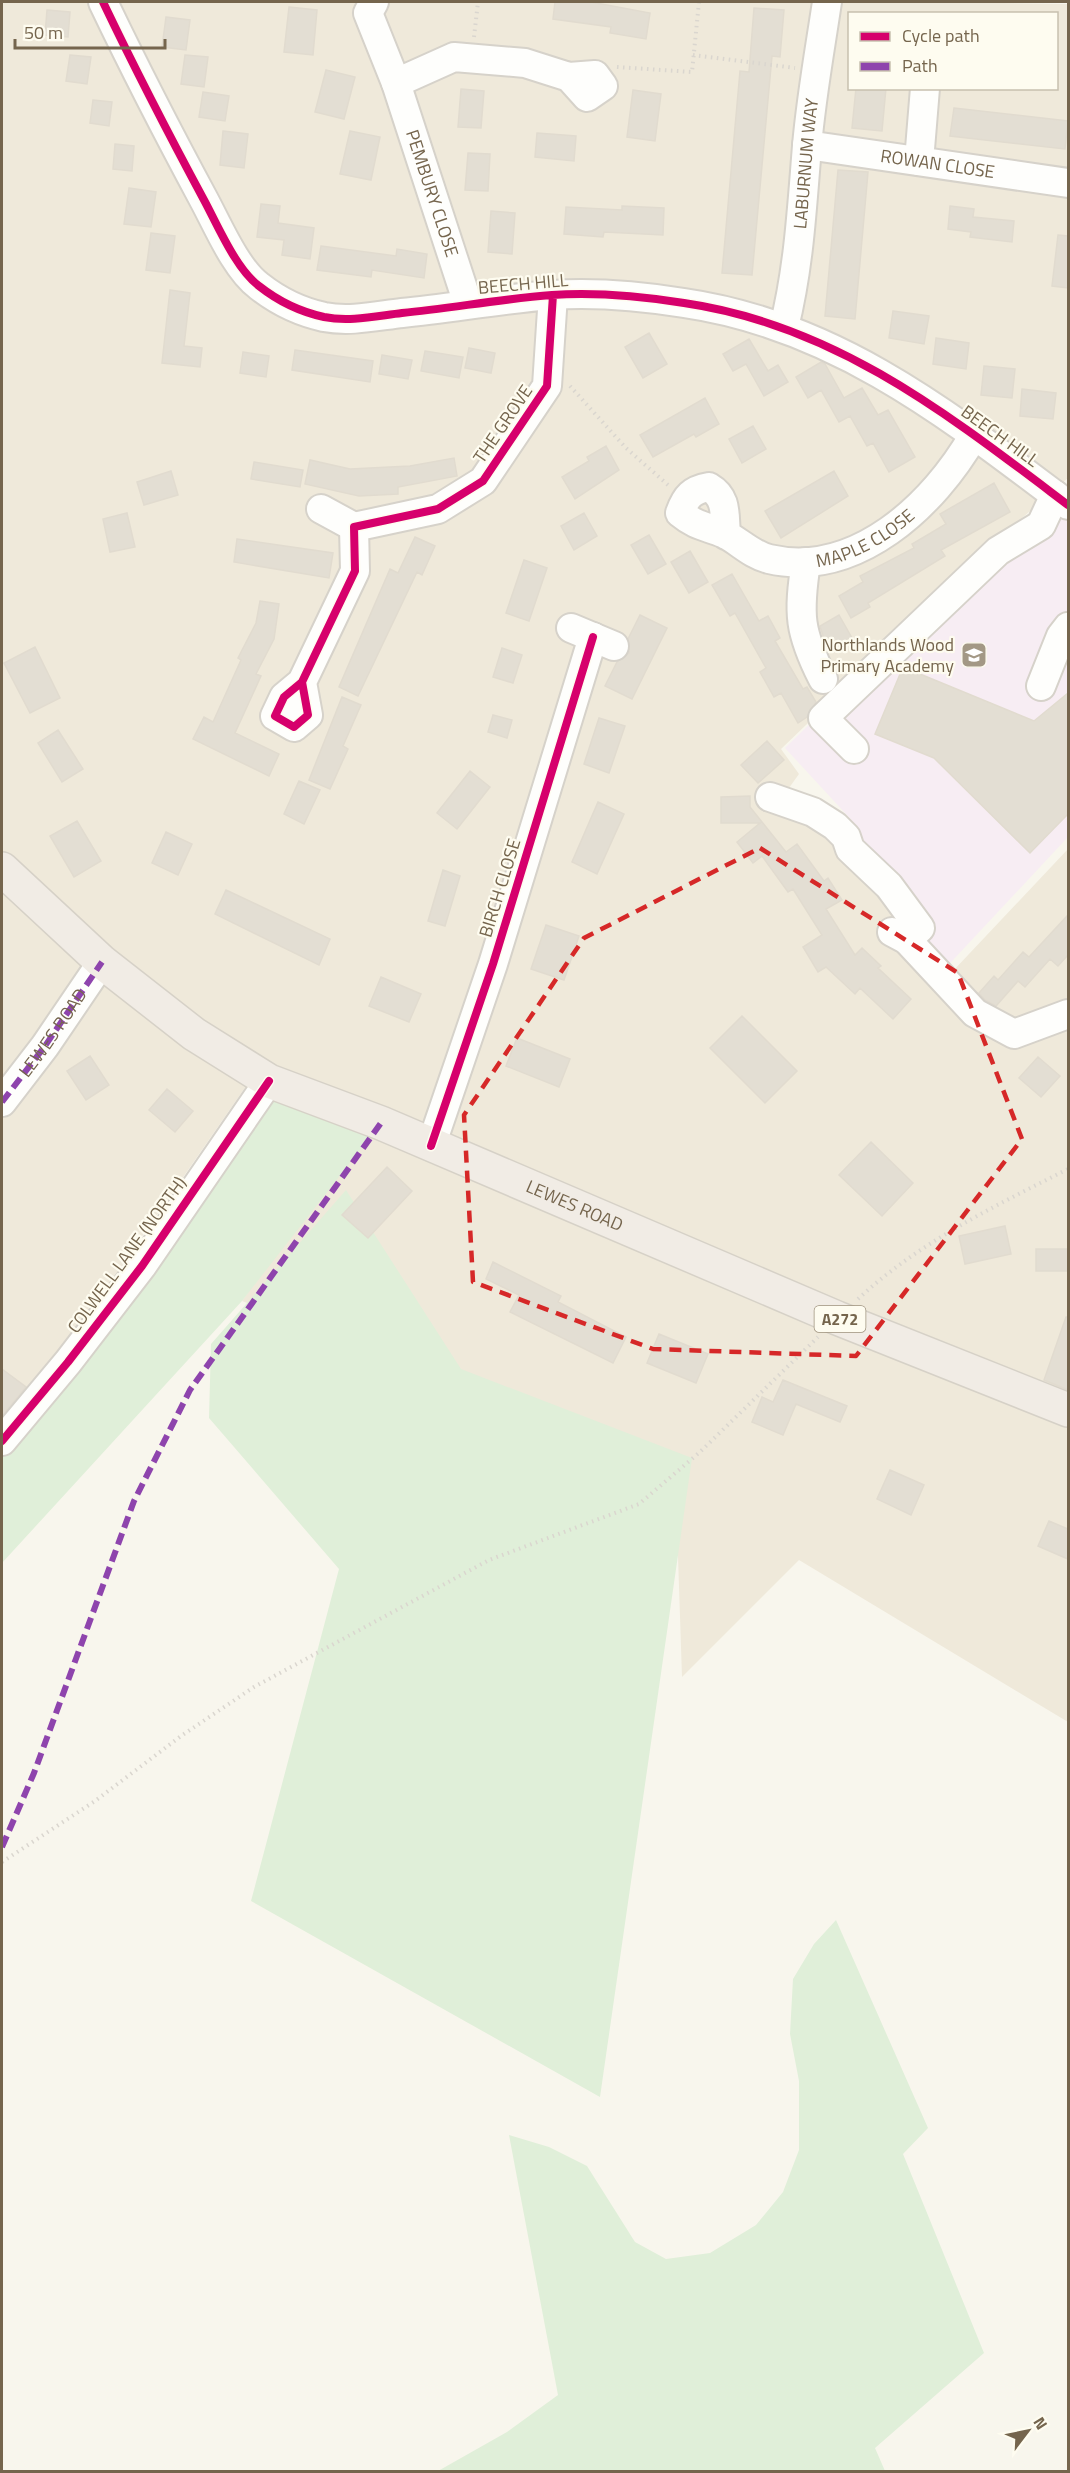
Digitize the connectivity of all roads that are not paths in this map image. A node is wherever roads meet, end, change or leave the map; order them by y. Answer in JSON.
{"nodes":[{"id":1,"x":103,"y":2,"type":"edge"},
{"id":2,"x":827,"y":2,"type":"edge"},
{"id":3,"x":365,"y":5,"type":"edge"},
{"id":4,"x":582,"y":76,"type":"road end"},
{"id":5,"x":396,"y":83,"type":"junction"},
{"id":6,"x":925,"y":90,"type":"edge"},
{"id":7,"x":807,"y":145,"type":"junction"},
{"id":8,"x":919,"y":161,"type":"junction"},
{"id":9,"x":1068,"y":183,"type":"edge"},
{"id":10,"x":553,"y":295,"type":"junction"},
{"id":11,"x":468,"y":304,"type":"junction"},
{"id":12,"x":784,"y":327,"type":"junction"},
{"id":13,"x":974,"y":435,"type":"junction"},
{"id":14,"x":685,"y":499,"type":"road end"},
{"id":15,"x":1062,"y":500,"type":"edge"},
{"id":16,"x":321,"y":509,"type":"dead end"},
{"id":17,"x":354,"y":527,"type":"junction"},
{"id":18,"x":806,"y":562,"type":"junction"},
{"id":19,"x":1068,"y":627,"type":"edge"},
{"id":20,"x":593,"y":637,"type":"dead end"},
{"id":21,"x":823,"y":679,"type":"dead end"},
{"id":22,"x":302,"y":682,"type":"dead end"},
{"id":23,"x":1041,"y":686,"type":"dead end"},
{"id":24,"x":854,"y":749,"type":"dead end"},
{"id":25,"x":770,"y":797,"type":"dead end"},
{"id":26,"x":2,"y":869,"type":"edge"},
{"id":27,"x":102,"y":962,"type":"junction"},
{"id":28,"x":1068,"y":1014,"type":"edge"},
{"id":29,"x":269,"y":1081,"type":"junction"},
{"id":30,"x":2,"y":1102,"type":"edge"},
{"id":31,"x":431,"y":1146,"type":"junction"},
{"id":32,"x":1068,"y":1410,"type":"edge"},
{"id":33,"x":2,"y":1441,"type":"edge"}],
"edges":[{"from":1,"to":11,"type":"street","name":"BEECH HILL"},
{"from":2,"to":7,"type":"street","name":"LABURNUM WAY"},
{"from":3,"to":5,"type":"street","name":"PEMBURY CLOSE"},
{"from":4,"to":5,"type":"street"},
{"from":5,"to":11,"type":"street","name":"PEMBURY CLOSE"},
{"from":6,"to":8,"type":"street"},
{"from":7,"to":8,"type":"street","name":"ROWAN CLOSE"},
{"from":7,"to":12,"type":"street","name":"LABURNUM WAY"},
{"from":8,"to":9,"type":"street","name":"ROWAN CLOSE"},
{"from":10,"to":11,"type":"street","name":"BEECH HILL"},
{"from":10,"to":12,"type":"street","name":"BEECH HILL"},
{"from":10,"to":17,"type":"street","name":"THE GROVE"},
{"from":12,"to":13,"type":"street","name":"BEECH HILL"},
{"from":13,"to":15,"type":"street","name":"BEECH HILL"},
{"from":13,"to":18,"type":"street","name":"MAPLE CLOSE"},
{"from":14,"to":18,"type":"street","name":"MAPLE CLOSE"},
{"from":15,"to":24,"type":"street"},
{"from":16,"to":17,"type":"street"},
{"from":17,"to":22,"type":"street"},
{"from":18,"to":21,"type":"street"},
{"from":19,"to":23,"type":"street"},
{"from":20,"to":31,"type":"street","name":"BIRCH CLOSE"},
{"from":25,"to":28,"type":"street"},
{"from":26,"to":27,"type":"highway","name":"LEWES ROAD","number":"A272"},
{"from":27,"to":29,"type":"highway","name":"LEWES ROAD","number":"A272"},
{"from":27,"to":30,"type":"street","name":"LEWES ROAD"},
{"from":29,"to":31,"type":"highway","name":"LEWES ROAD","number":"A272"},
{"from":29,"to":33,"type":"street","name":"COLWELL LANE (NORTH)"},
{"from":31,"to":32,"type":"highway","name":"LEWES ROAD","number":"A272"}]}
